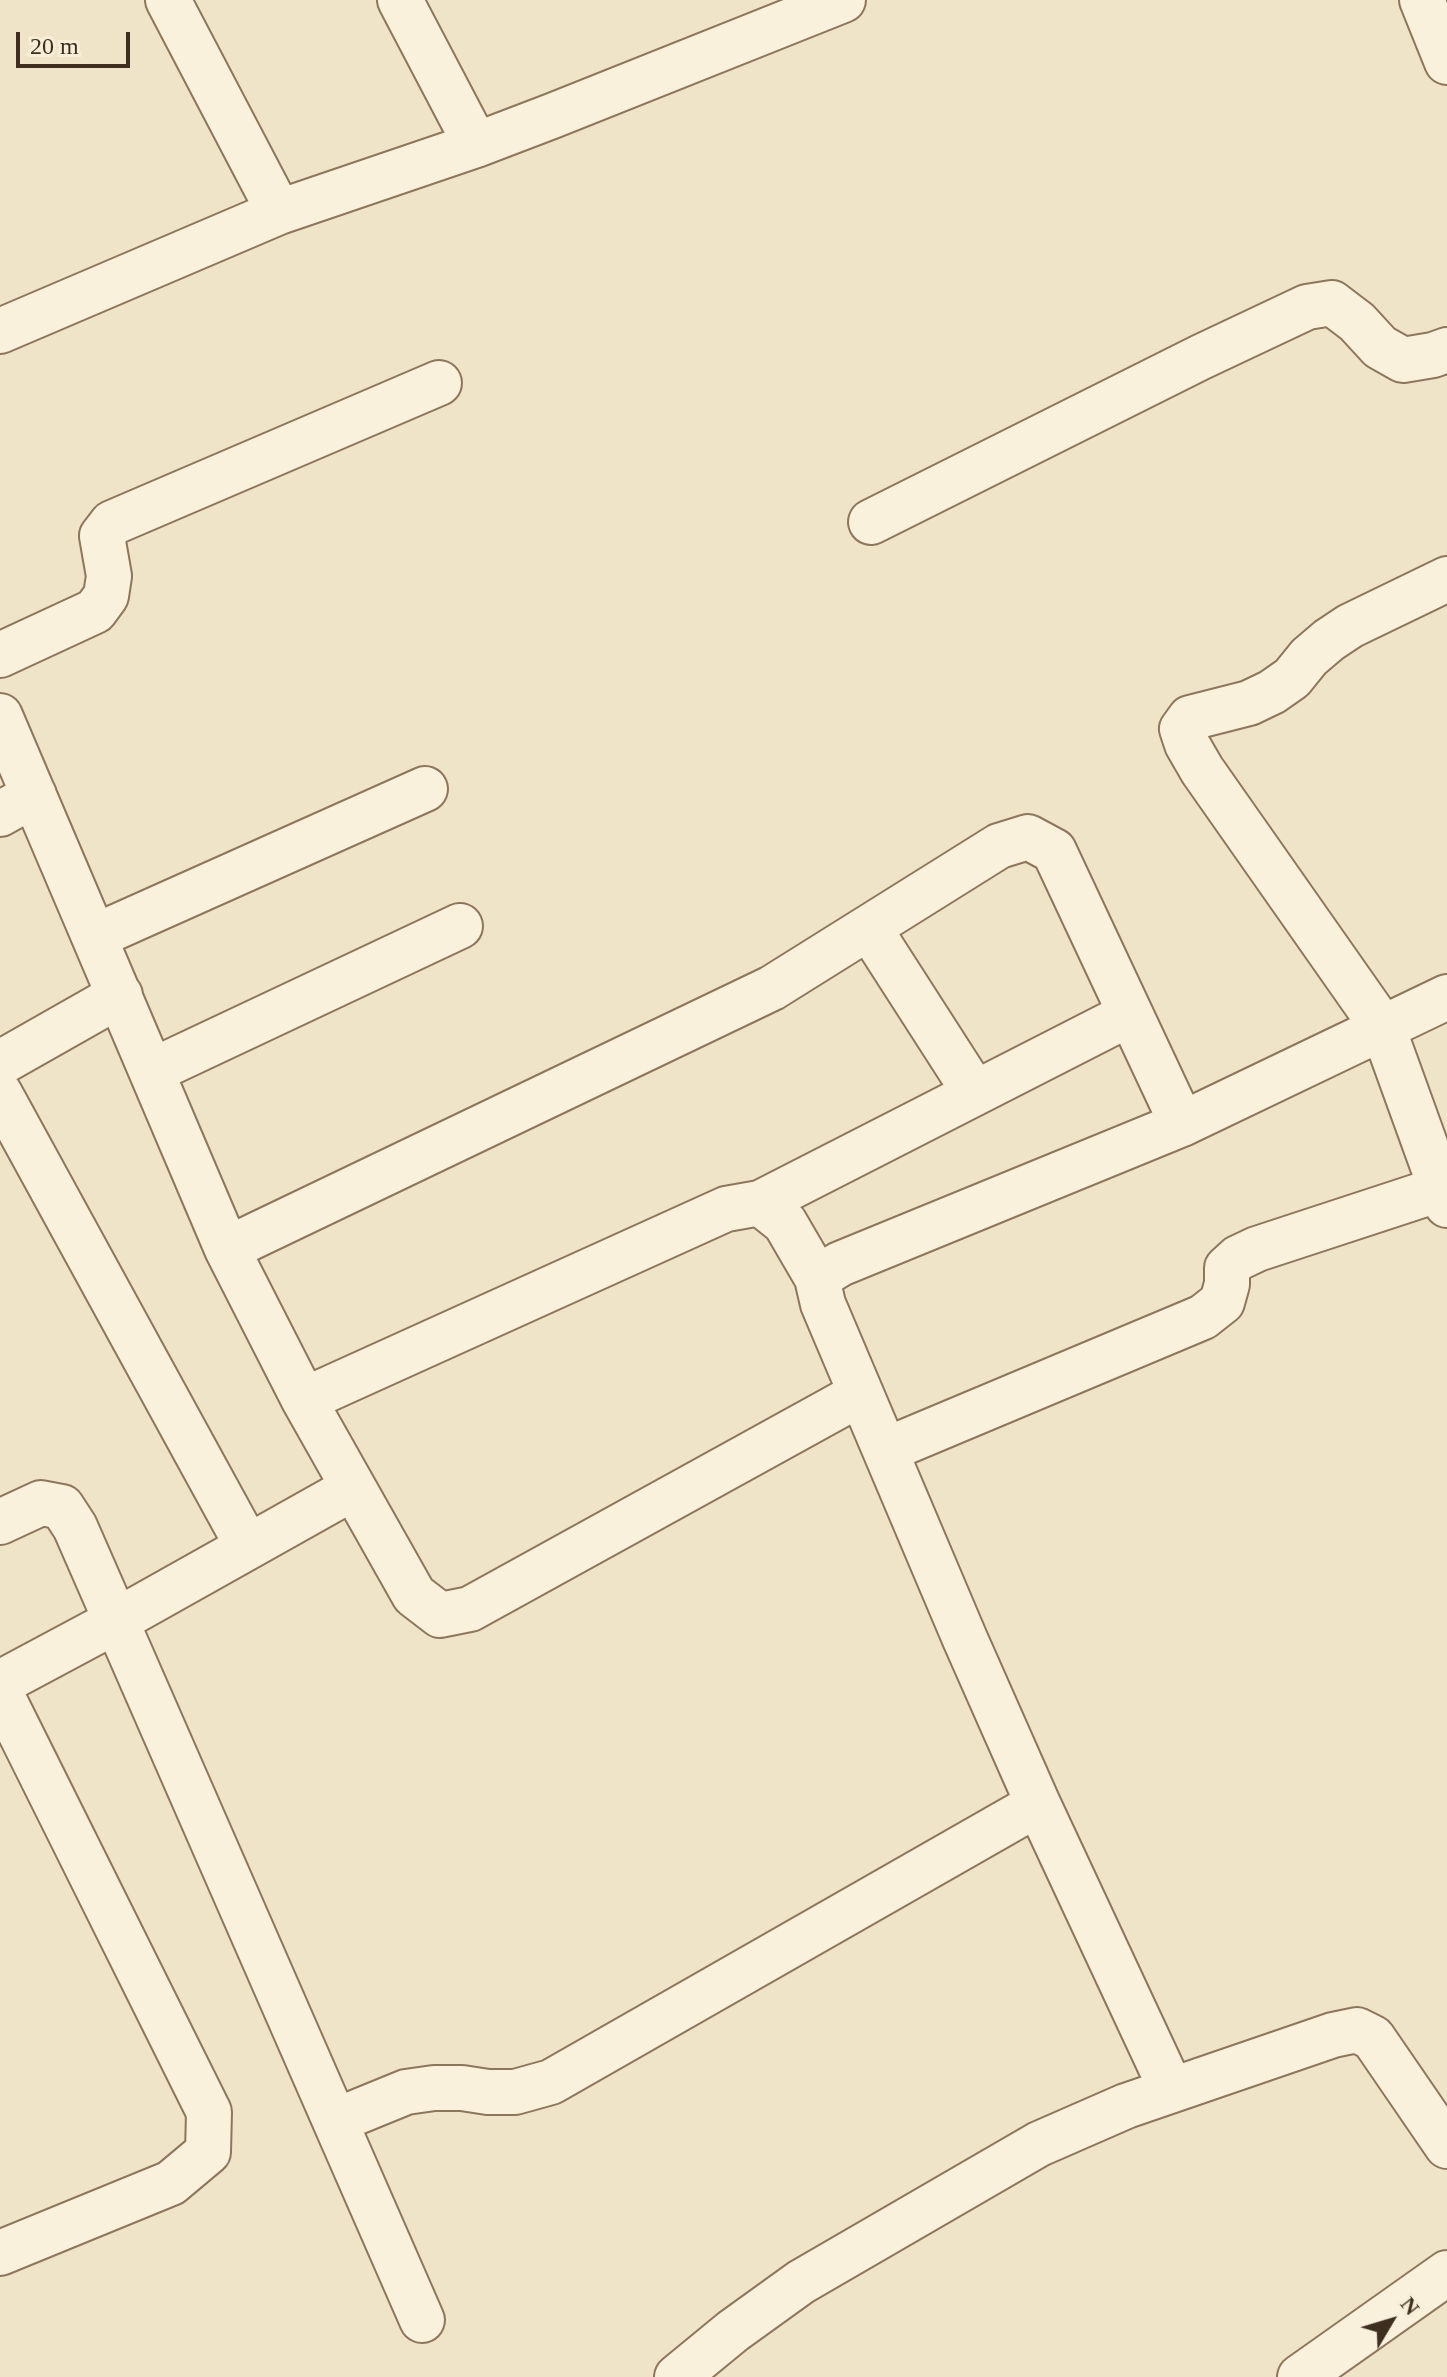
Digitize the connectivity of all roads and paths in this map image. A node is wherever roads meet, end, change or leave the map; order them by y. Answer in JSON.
{"nodes":[{"id":1,"x":168,"y":0,"type":"edge"},
{"id":2,"x":400,"y":0,"type":"edge"},
{"id":3,"x":843,"y":0,"type":"edge"},
{"id":4,"x":1422,"y":0,"type":"edge"},
{"id":5,"x":1447,"y":62,"type":"edge"},
{"id":6,"x":476,"y":145,"type":"junction"},
{"id":7,"x":279,"y":212,"type":"junction"},
{"id":8,"x":0,"y":331,"type":"edge"},
{"id":9,"x":1447,"y":350,"type":"edge"},
{"id":10,"x":439,"y":383,"type":"dead end"},
{"id":11,"x":871,"y":522,"type":"dead end"},
{"id":12,"x":1447,"y":579,"type":"edge"},
{"id":13,"x":0,"y":655,"type":"edge"},
{"id":14,"x":0,"y":716,"type":"edge"},
{"id":15,"x":425,"y":789,"type":"dead end"},
{"id":16,"x":17,"y":804,"type":"edge"},
{"id":17,"x":460,"y":926,"type":"dead end"},
{"id":18,"x":869,"y":928,"type":"junction"},
{"id":19,"x":96,"y":936,"type":"junction"},
{"id":20,"x":120,"y":995,"type":"junction"},
{"id":21,"x":1447,"y":997,"type":"edge"},
{"id":22,"x":1130,"y":1014,"type":"junction"},
{"id":23,"x":1383,"y":1028,"type":"junction"},
{"id":24,"x":0,"y":1063,"type":"edge"},
{"id":25,"x":152,"y":1071,"type":"junction"},
{"id":26,"x":975,"y":1093,"type":"junction"},
{"id":27,"x":0,"y":1094,"type":"edge"},
{"id":28,"x":1182,"y":1124,"type":"junction"},
{"id":29,"x":1444,"y":1197,"type":"edge"},
{"id":30,"x":760,"y":1203,"type":"junction"},
{"id":31,"x":227,"y":1249,"type":"junction"},
{"id":32,"x":817,"y":1278,"type":"junction"},
{"id":33,"x":860,"y":1394,"type":"junction"},
{"id":34,"x":304,"y":1400,"type":"junction"},
{"id":35,"x":886,"y":1450,"type":"junction"},
{"id":36,"x":353,"y":1488,"type":"junction"},
{"id":37,"x":0,"y":1522,"type":"edge"},
{"id":38,"x":248,"y":1547,"type":"junction"},
{"id":39,"x":116,"y":1621,"type":"junction"},
{"id":40,"x":0,"y":1683,"type":"edge"},
{"id":41,"x":0,"y":1692,"type":"edge"},
{"id":42,"x":1038,"y":1804,"type":"junction"},
{"id":43,"x":1171,"y":2089,"type":"junction"},
{"id":44,"x":335,"y":2121,"type":"junction"},
{"id":45,"x":1447,"y":2146,"type":"edge"},
{"id":46,"x":0,"y":2253,"type":"edge"},
{"id":47,"x":1447,"y":2273,"type":"edge"},
{"id":48,"x":422,"y":2320,"type":"dead end"},
{"id":49,"x":677,"y":2377,"type":"edge"},
{"id":50,"x":1300,"y":2377,"type":"edge"}],
"edges":[{"from":1,"to":7,"type":"street"},
{"from":2,"to":6,"type":"street"},
{"from":3,"to":6,"type":"street"},
{"from":4,"to":5,"type":"street"},
{"from":6,"to":7,"type":"street"},
{"from":7,"to":8,"type":"street"},
{"from":9,"to":11,"type":"street"},
{"from":10,"to":13,"type":"street"},
{"from":12,"to":23,"type":"street"},
{"from":14,"to":16,"type":"street"},
{"from":15,"to":19,"type":"street"},
{"from":16,"to":19,"type":"street"},
{"from":17,"to":25,"type":"street"},
{"from":18,"to":22,"type":"street"},
{"from":18,"to":26,"type":"street"},
{"from":18,"to":31,"type":"street"},
{"from":19,"to":20,"type":"street"},
{"from":20,"to":24,"type":"street"},
{"from":20,"to":25,"type":"street"},
{"from":21,"to":23,"type":"street"},
{"from":22,"to":26,"type":"street"},
{"from":22,"to":28,"type":"street"},
{"from":23,"to":28,"type":"street"},
{"from":23,"to":29,"type":"street"},
{"from":25,"to":31,"type":"street"},
{"from":26,"to":30,"type":"street"},
{"from":27,"to":38,"type":"street"},
{"from":28,"to":32,"type":"street"},
{"from":29,"to":35,"type":"street"},
{"from":30,"to":32,"type":"street"},
{"from":30,"to":34,"type":"street"},
{"from":31,"to":34,"type":"street"},
{"from":32,"to":33,"type":"street"},
{"from":33,"to":35,"type":"street"},
{"from":33,"to":36,"type":"street"},
{"from":34,"to":36,"type":"street"},
{"from":35,"to":42,"type":"street"},
{"from":36,"to":38,"type":"street"},
{"from":37,"to":39,"type":"street"},
{"from":38,"to":39,"type":"street"},
{"from":39,"to":40,"type":"street"},
{"from":39,"to":44,"type":"street"},
{"from":41,"to":46,"type":"street"},
{"from":42,"to":43,"type":"street"},
{"from":42,"to":44,"type":"street"},
{"from":43,"to":45,"type":"street"},
{"from":43,"to":49,"type":"street"},
{"from":44,"to":48,"type":"street"},
{"from":47,"to":50,"type":"street"}]}
